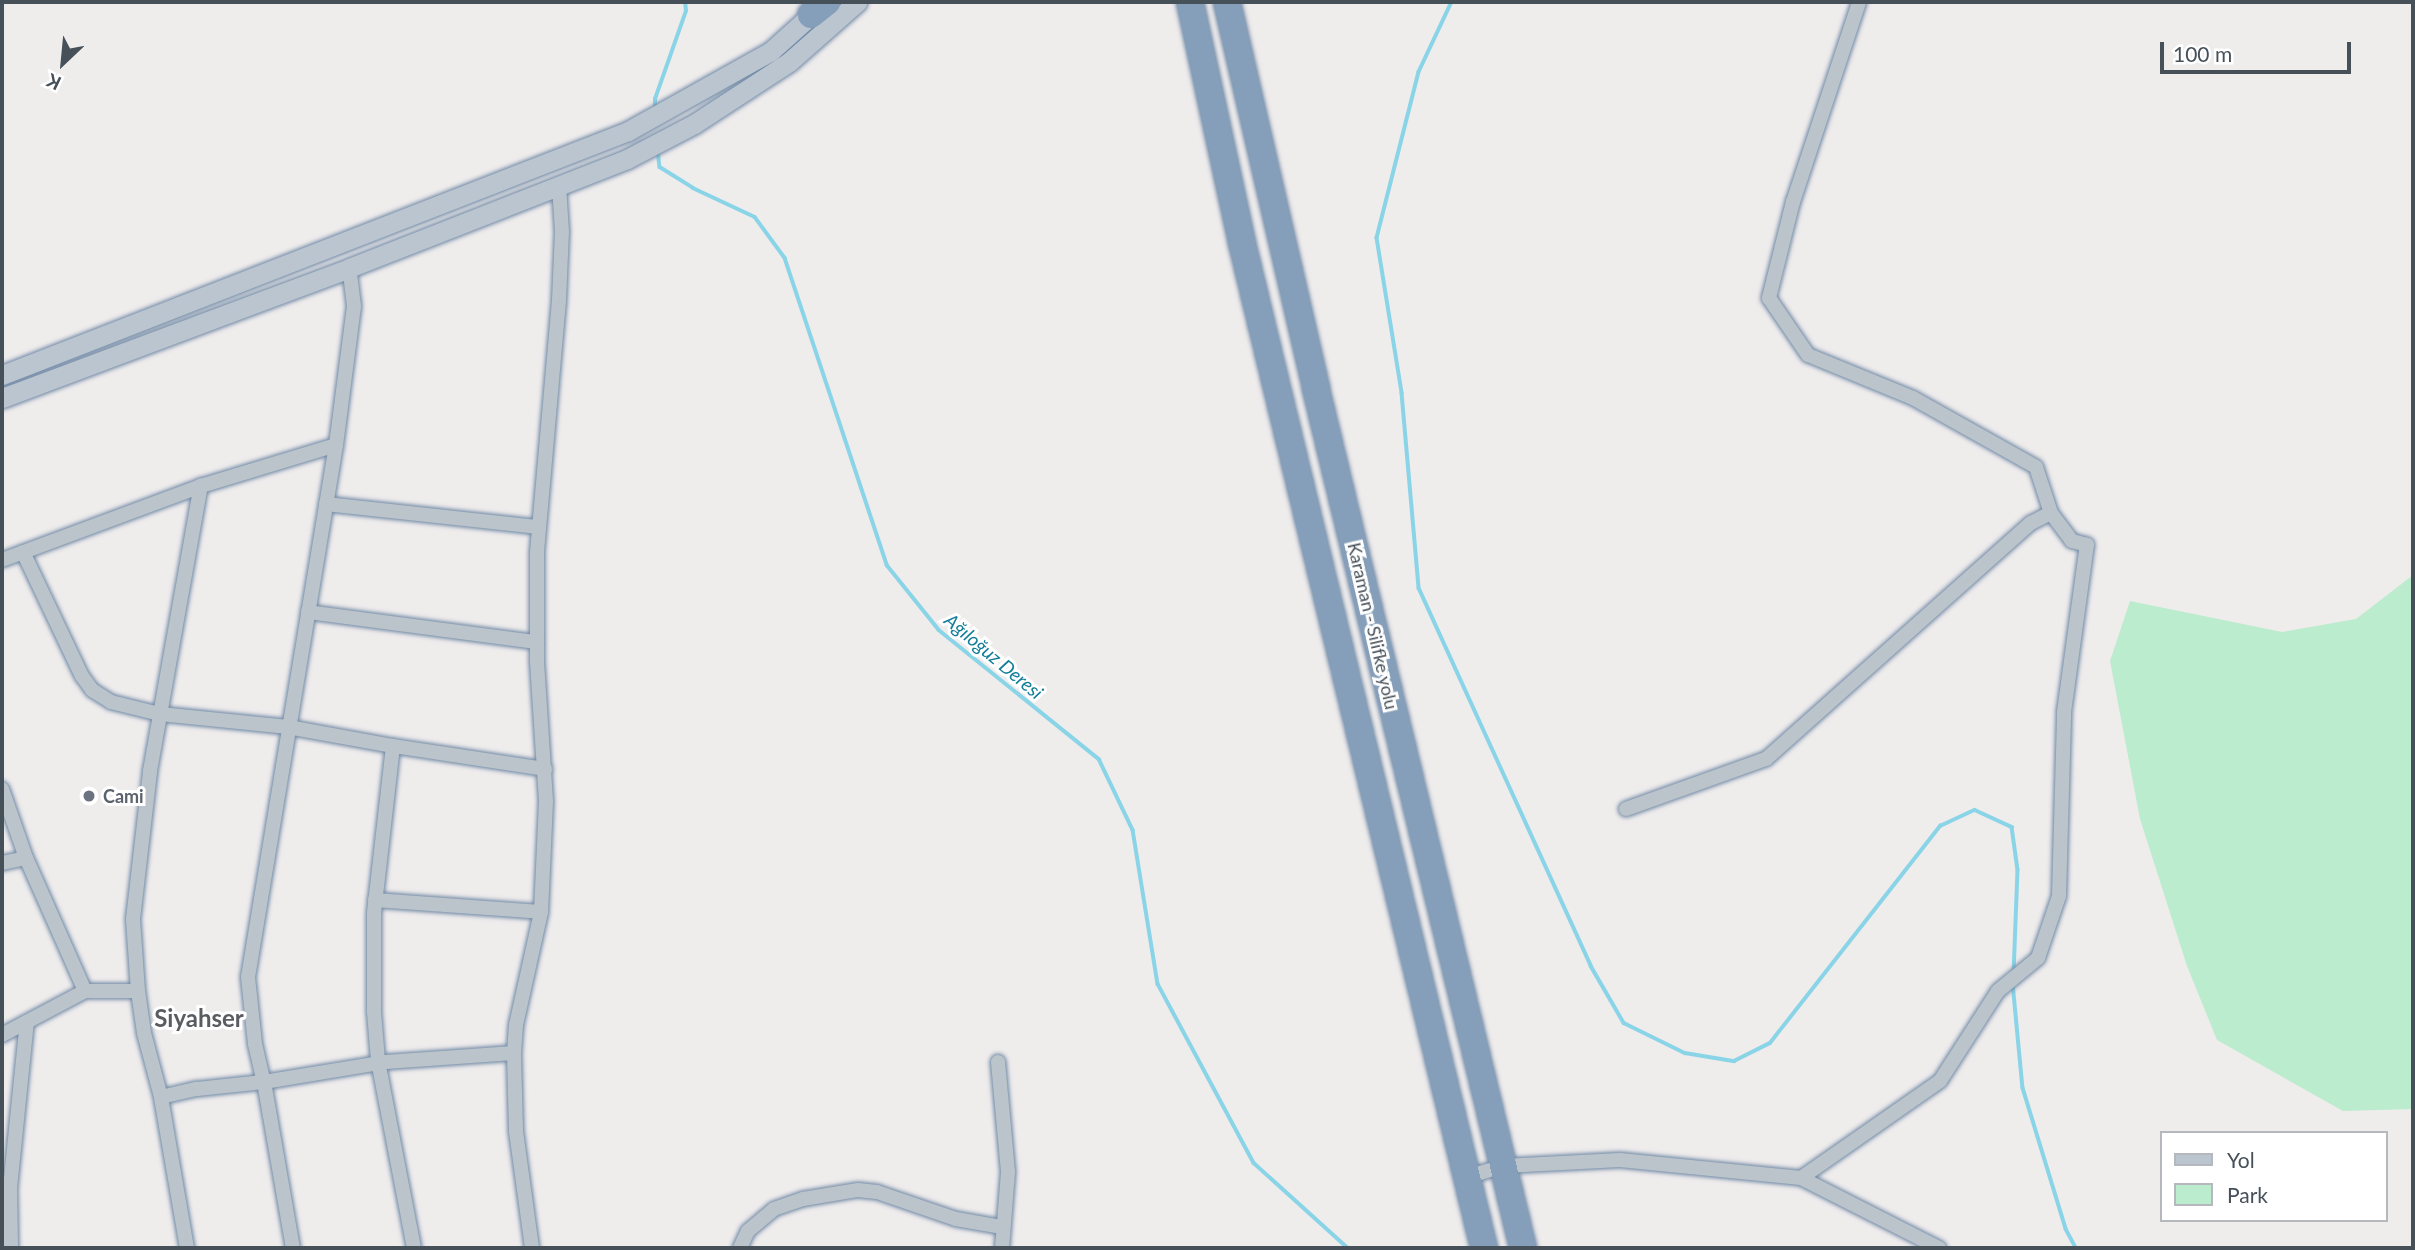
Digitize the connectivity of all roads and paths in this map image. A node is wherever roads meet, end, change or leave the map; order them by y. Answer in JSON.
{"nodes":[{"id":1,"x":857,"y":2,"type":"edge"},
{"id":2,"x":1190,"y":2,"type":"edge"},
{"id":3,"x":1227,"y":2,"type":"edge"},
{"id":4,"x":1859,"y":2,"type":"edge"},
{"id":5,"x":820,"y":6,"type":"edge"},
{"id":6,"x":559,"y":186,"type":"junction"},
{"id":7,"x":349,"y":268,"type":"junction"},
{"id":8,"x":2,"y":376,"type":"edge"},
{"id":9,"x":2,"y":398,"type":"edge"},
{"id":10,"x":336,"y":445,"type":"junction"},
{"id":11,"x":201,"y":486,"type":"junction"},
{"id":12,"x":326,"y":504,"type":"junction"},
{"id":13,"x":2051,"y":513,"type":"junction"},
{"id":14,"x":539,"y":527,"type":"junction"},
{"id":15,"x":23,"y":552,"type":"junction"},
{"id":16,"x":2,"y":560,"type":"edge"},
{"id":17,"x":309,"y":612,"type":"junction"},
{"id":18,"x":537,"y":642,"type":"junction"},
{"id":19,"x":160,"y":714,"type":"junction"},
{"id":20,"x":288,"y":727,"type":"junction"},
{"id":21,"x":393,"y":746,"type":"junction"},
{"id":22,"x":545,"y":769,"type":"junction"},
{"id":23,"x":2,"y":789,"type":"edge"},
{"id":24,"x":1626,"y":810,"type":"dead end"},
{"id":25,"x":26,"y":858,"type":"junction"},
{"id":26,"x":2,"y":863,"type":"edge"},
{"id":27,"x":375,"y":900,"type":"junction"},
{"id":28,"x":541,"y":912,"type":"junction"},
{"id":29,"x":138,"y":991,"type":"junction"},
{"id":30,"x":85,"y":992,"type":"junction"},
{"id":31,"x":27,"y":1022,"type":"junction"},
{"id":32,"x":2,"y":1035,"type":"edge"},
{"id":33,"x":514,"y":1053,"type":"junction"},
{"id":34,"x":998,"y":1062,"type":"dead end"},
{"id":35,"x":379,"y":1063,"type":"junction"},
{"id":36,"x":264,"y":1082,"type":"junction"},
{"id":37,"x":161,"y":1097,"type":"junction"},
{"id":38,"x":1504,"y":1166,"type":"junction"},
{"id":39,"x":1467,"y":1177,"type":"junction"},
{"id":40,"x":1801,"y":1178,"type":"junction"},
{"id":41,"x":6,"y":1185,"type":"edge"},
{"id":42,"x":1002,"y":1227,"type":"junction"},
{"id":43,"x":11,"y":1248,"type":"edge"},
{"id":44,"x":187,"y":1248,"type":"edge"},
{"id":45,"x":293,"y":1248,"type":"edge"},
{"id":46,"x":414,"y":1248,"type":"edge"},
{"id":47,"x":532,"y":1248,"type":"edge"},
{"id":48,"x":740,"y":1248,"type":"edge"},
{"id":49,"x":1002,"y":1248,"type":"edge"},
{"id":50,"x":1484,"y":1248,"type":"edge"},
{"id":51,"x":1523,"y":1248,"type":"edge"},
{"id":52,"x":1939,"y":1248,"type":"edge"}],
"edges":[{"from":1,"to":6,"type":"main road"},
{"from":2,"to":39,"type":"highway","name":"Karaman - Silifke yolu"},
{"from":3,"to":38,"type":"highway","name":"Karaman - Silifke yolu"},
{"from":4,"to":13,"type":"street"},
{"from":5,"to":8,"type":"main road"},
{"from":6,"to":7,"type":"main road"},
{"from":6,"to":14,"type":"street"},
{"from":7,"to":9,"type":"main road"},
{"from":7,"to":10,"type":"street"},
{"from":10,"to":11,"type":"street"},
{"from":10,"to":12,"type":"street"},
{"from":11,"to":15,"type":"street"},
{"from":11,"to":19,"type":"street"},
{"from":12,"to":14,"type":"street"},
{"from":12,"to":17,"type":"street"},
{"from":13,"to":24,"type":"street"},
{"from":13,"to":40,"type":"street"},
{"from":14,"to":18,"type":"street"},
{"from":15,"to":16,"type":"street"},
{"from":15,"to":19,"type":"street"},
{"from":17,"to":18,"type":"street"},
{"from":17,"to":20,"type":"street"},
{"from":18,"to":22,"type":"street"},
{"from":19,"to":20,"type":"street"},
{"from":19,"to":29,"type":"street"},
{"from":20,"to":21,"type":"street"},
{"from":20,"to":36,"type":"street"},
{"from":21,"to":22,"type":"street"},
{"from":21,"to":27,"type":"street"},
{"from":22,"to":28,"type":"street"},
{"from":23,"to":25,"type":"street"},
{"from":25,"to":26,"type":"street"},
{"from":25,"to":30,"type":"street"},
{"from":27,"to":28,"type":"street"},
{"from":27,"to":35,"type":"street"},
{"from":28,"to":33,"type":"street"},
{"from":29,"to":30,"type":"street"},
{"from":29,"to":37,"type":"street"},
{"from":30,"to":31,"type":"street"},
{"from":31,"to":32,"type":"street"},
{"from":31,"to":41,"type":"street"},
{"from":33,"to":35,"type":"street"},
{"from":33,"to":47,"type":"street"},
{"from":34,"to":42,"type":"street"},
{"from":35,"to":36,"type":"street"},
{"from":35,"to":46,"type":"street"},
{"from":36,"to":37,"type":"street"},
{"from":36,"to":45,"type":"street"},
{"from":37,"to":44,"type":"street"},
{"from":38,"to":39,"type":"street"},
{"from":38,"to":40,"type":"street"},
{"from":38,"to":51,"type":"highway","name":"Karaman - Silifke yolu"},
{"from":39,"to":50,"type":"highway","name":"Karaman - Silifke yolu"},
{"from":40,"to":52,"type":"street"},
{"from":41,"to":43,"type":"street"},
{"from":42,"to":48,"type":"street"},
{"from":42,"to":49,"type":"street"}]}
